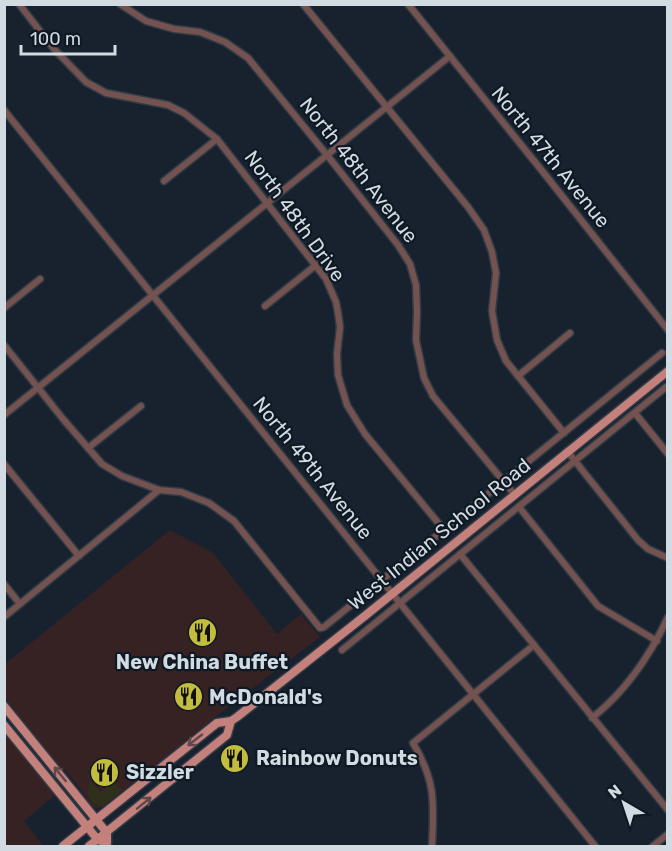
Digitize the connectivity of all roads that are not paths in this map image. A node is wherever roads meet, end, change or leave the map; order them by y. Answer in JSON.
{"nodes":[{"id":1,"x":19,"y":4,"type":"edge"},
{"id":2,"x":120,"y":4,"type":"edge"},
{"id":3,"x":303,"y":4,"type":"edge"},
{"id":4,"x":408,"y":4,"type":"edge"},
{"id":5,"x":450,"y":56,"type":"junction"},
{"id":6,"x":387,"y":107,"type":"junction"},
{"id":7,"x":4,"y":110,"type":"edge"},
{"id":8,"x":217,"y":139,"type":"junction"},
{"id":9,"x":327,"y":155,"type":"junction"},
{"id":10,"x":164,"y":181,"type":"dead end"},
{"id":11,"x":268,"y":203,"type":"junction"},
{"id":12,"x":316,"y":265,"type":"junction"},
{"id":13,"x":40,"y":279,"type":"dead end"},
{"id":14,"x":154,"y":295,"type":"junction"},
{"id":15,"x":265,"y":306,"type":"dead end"},
{"id":16,"x":4,"y":308,"type":"edge"},
{"id":17,"x":668,"y":330,"type":"edge"},
{"id":18,"x":570,"y":333,"type":"dead end"},
{"id":19,"x":4,"y":345,"type":"edge"},
{"id":20,"x":662,"y":353,"type":"dead end"},
{"id":21,"x":668,"y":371,"type":"edge"},
{"id":22,"x":518,"y":376,"type":"junction"},
{"id":23,"x":39,"y":387,"type":"junction"},
{"id":24,"x":666,"y":387,"type":"edge"},
{"id":25,"x":141,"y":406,"type":"dead end"},
{"id":26,"x":634,"y":413,"type":"junction"},
{"id":27,"x":4,"y":415,"type":"edge"},
{"id":28,"x":564,"y":433,"type":"junction"},
{"id":29,"x":88,"y":448,"type":"junction"},
{"id":30,"x":567,"y":451,"type":"junction"},
{"id":31,"x":668,"y":454,"type":"edge"},
{"id":32,"x":575,"y":461,"type":"junction"},
{"id":33,"x":4,"y":464,"type":"edge"},
{"id":34,"x":503,"y":482,"type":"junction"},
{"id":35,"x":159,"y":490,"type":"junction"},
{"id":36,"x":514,"y":494,"type":"junction"},
{"id":37,"x":519,"y":507,"type":"junction"},
{"id":38,"x":444,"y":530,"type":"junction"},
{"id":39,"x":460,"y":554,"type":"junction"},
{"id":40,"x":79,"y":556,"type":"junction"},
{"id":41,"x":668,"y":558,"type":"edge"},
{"id":42,"x":382,"y":580,"type":"junction"},
{"id":43,"x":4,"y":584,"type":"edge"},
{"id":44,"x":392,"y":593,"type":"junction"},
{"id":45,"x":400,"y":603,"type":"junction"},
{"id":46,"x":20,"y":604,"type":"junction"},
{"id":47,"x":4,"y":617,"type":"edge"},
{"id":48,"x":668,"y":617,"type":"edge"},
{"id":49,"x":657,"y":641,"type":"junction"},
{"id":50,"x":534,"y":645,"type":"junction"},
{"id":51,"x":342,"y":650,"type":"dead end"},
{"id":52,"x":474,"y":695,"type":"junction"},
{"id":53,"x":4,"y":706,"type":"edge"},
{"id":54,"x":592,"y":718,"type":"junction"},
{"id":55,"x":231,"y":721,"type":"junction"},
{"id":56,"x":4,"y":725,"type":"edge"},
{"id":57,"x":668,"y":810,"type":"edge"},
{"id":58,"x":96,"y":820,"type":"junction"},
{"id":59,"x":88,"y":827,"type":"junction"},
{"id":60,"x":107,"y":832,"type":"junction"},
{"id":61,"x":668,"y":834,"type":"edge"},
{"id":62,"x":98,"y":840,"type":"junction"},
{"id":63,"x":108,"y":845,"type":"edge"},
{"id":64,"x":63,"y":846,"type":"edge"},
{"id":65,"x":89,"y":846,"type":"edge"},
{"id":66,"x":432,"y":846,"type":"edge"},
{"id":67,"x":595,"y":846,"type":"edge"},
{"id":68,"x":652,"y":846,"type":"edge"}],
"edges":[{"from":1,"to":8,"type":"street","name":"North 48th Drive"},
{"from":2,"to":9,"type":"street","name":"North 48th Avenue"},
{"from":3,"to":6,"type":"street"},
{"from":4,"to":5,"type":"street","name":"North 47th Avenue"},
{"from":5,"to":6,"type":"street"},
{"from":5,"to":17,"type":"street","name":"North 47th Avenue"},
{"from":6,"to":9,"type":"street"},
{"from":6,"to":22,"type":"street"},
{"from":7,"to":14,"type":"street","name":"North 49th Avenue"},
{"from":8,"to":10,"type":"street"},
{"from":8,"to":11,"type":"street","name":"North 48th Drive"},
{"from":9,"to":11,"type":"street"},
{"from":9,"to":34,"type":"street","name":"North 48th Avenue"},
{"from":11,"to":12,"type":"street","name":"North 48th Drive"},
{"from":11,"to":14,"type":"street"},
{"from":12,"to":15,"type":"street"},
{"from":12,"to":38,"type":"street","name":"North 48th Drive"},
{"from":13,"to":16,"type":"street"},
{"from":14,"to":23,"type":"street"},
{"from":14,"to":42,"type":"street","name":"North 49th Avenue"},
{"from":18,"to":22,"type":"street"},
{"from":19,"to":23,"type":"street"},
{"from":20,"to":28,"type":"street","name":"West Indian School Road"},
{"from":21,"to":30,"type":"main road","name":"West Indian School Road"},
{"from":22,"to":28,"type":"street"},
{"from":23,"to":27,"type":"street"},
{"from":23,"to":29,"type":"street"},
{"from":24,"to":26,"type":"street","name":"West Indian School Road"},
{"from":25,"to":29,"type":"street"},
{"from":26,"to":31,"type":"street"},
{"from":26,"to":32,"type":"street","name":"West Indian School Road"},
{"from":28,"to":34,"type":"street","name":"West Indian School Road"},
{"from":29,"to":35,"type":"street"},
{"from":30,"to":32,"type":"street"},
{"from":30,"to":36,"type":"main road","name":"West Indian School Road"},
{"from":32,"to":37,"type":"street","name":"West Indian School Road"},
{"from":32,"to":41,"type":"street"},
{"from":33,"to":40,"type":"street"},
{"from":34,"to":36,"type":"street","name":"North 48th Avenue"},
{"from":34,"to":38,"type":"street","name":"West Indian School Road"},
{"from":35,"to":40,"type":"street"},
{"from":35,"to":42,"type":"street","name":"West Indian School Road"},
{"from":36,"to":44,"type":"main road","name":"West Indian School Road"},
{"from":37,"to":39,"type":"street","name":"West Indian School Road"},
{"from":37,"to":49,"type":"street"},
{"from":38,"to":42,"type":"street","name":"West Indian School Road"},
{"from":39,"to":45,"type":"street","name":"West Indian School Road"},
{"from":39,"to":50,"type":"street"},
{"from":40,"to":46,"type":"street"},
{"from":42,"to":44,"type":"street","name":"North 49th Avenue"},
{"from":43,"to":46,"type":"street"},
{"from":44,"to":45,"type":"street","name":"North 49th Avenue"},
{"from":44,"to":55,"type":"main road","name":"West Indian School Road"},
{"from":45,"to":51,"type":"street","name":"West Indian School Road"},
{"from":45,"to":52,"type":"street","name":"North 49th Avenue"},
{"from":46,"to":47,"type":"street"},
{"from":48,"to":49,"type":"street"},
{"from":49,"to":54,"type":"street"},
{"from":50,"to":52,"type":"street"},
{"from":50,"to":54,"type":"street"},
{"from":52,"to":66,"type":"street"},
{"from":52,"to":67,"type":"street","name":"North 49th Avenue"},
{"from":58,"to":53,"type":"main road","one_way":true},
{"from":54,"to":57,"type":"street"},
{"from":55,"to":58,"type":"main road","name":"West Indian School Road","one_way":true},
{"from":60,"to":55,"type":"main road","name":"West Indian School Road","one_way":true},
{"from":56,"to":59,"type":"main road"},
{"from":58,"to":59,"type":"main road","name":"West Indian School Road"},
{"from":58,"to":60,"type":"main road"},
{"from":59,"to":62,"type":"main road"},
{"from":59,"to":64,"type":"main road","name":"West Indian School Road"},
{"from":60,"to":62,"type":"main road","name":"West Indian School Road"},
{"from":60,"to":63,"type":"main road"},
{"from":61,"to":68,"type":"street"},
{"from":62,"to":63,"type":"main road"},
{"from":62,"to":65,"type":"main road","name":"West Indian School Road"}]}
